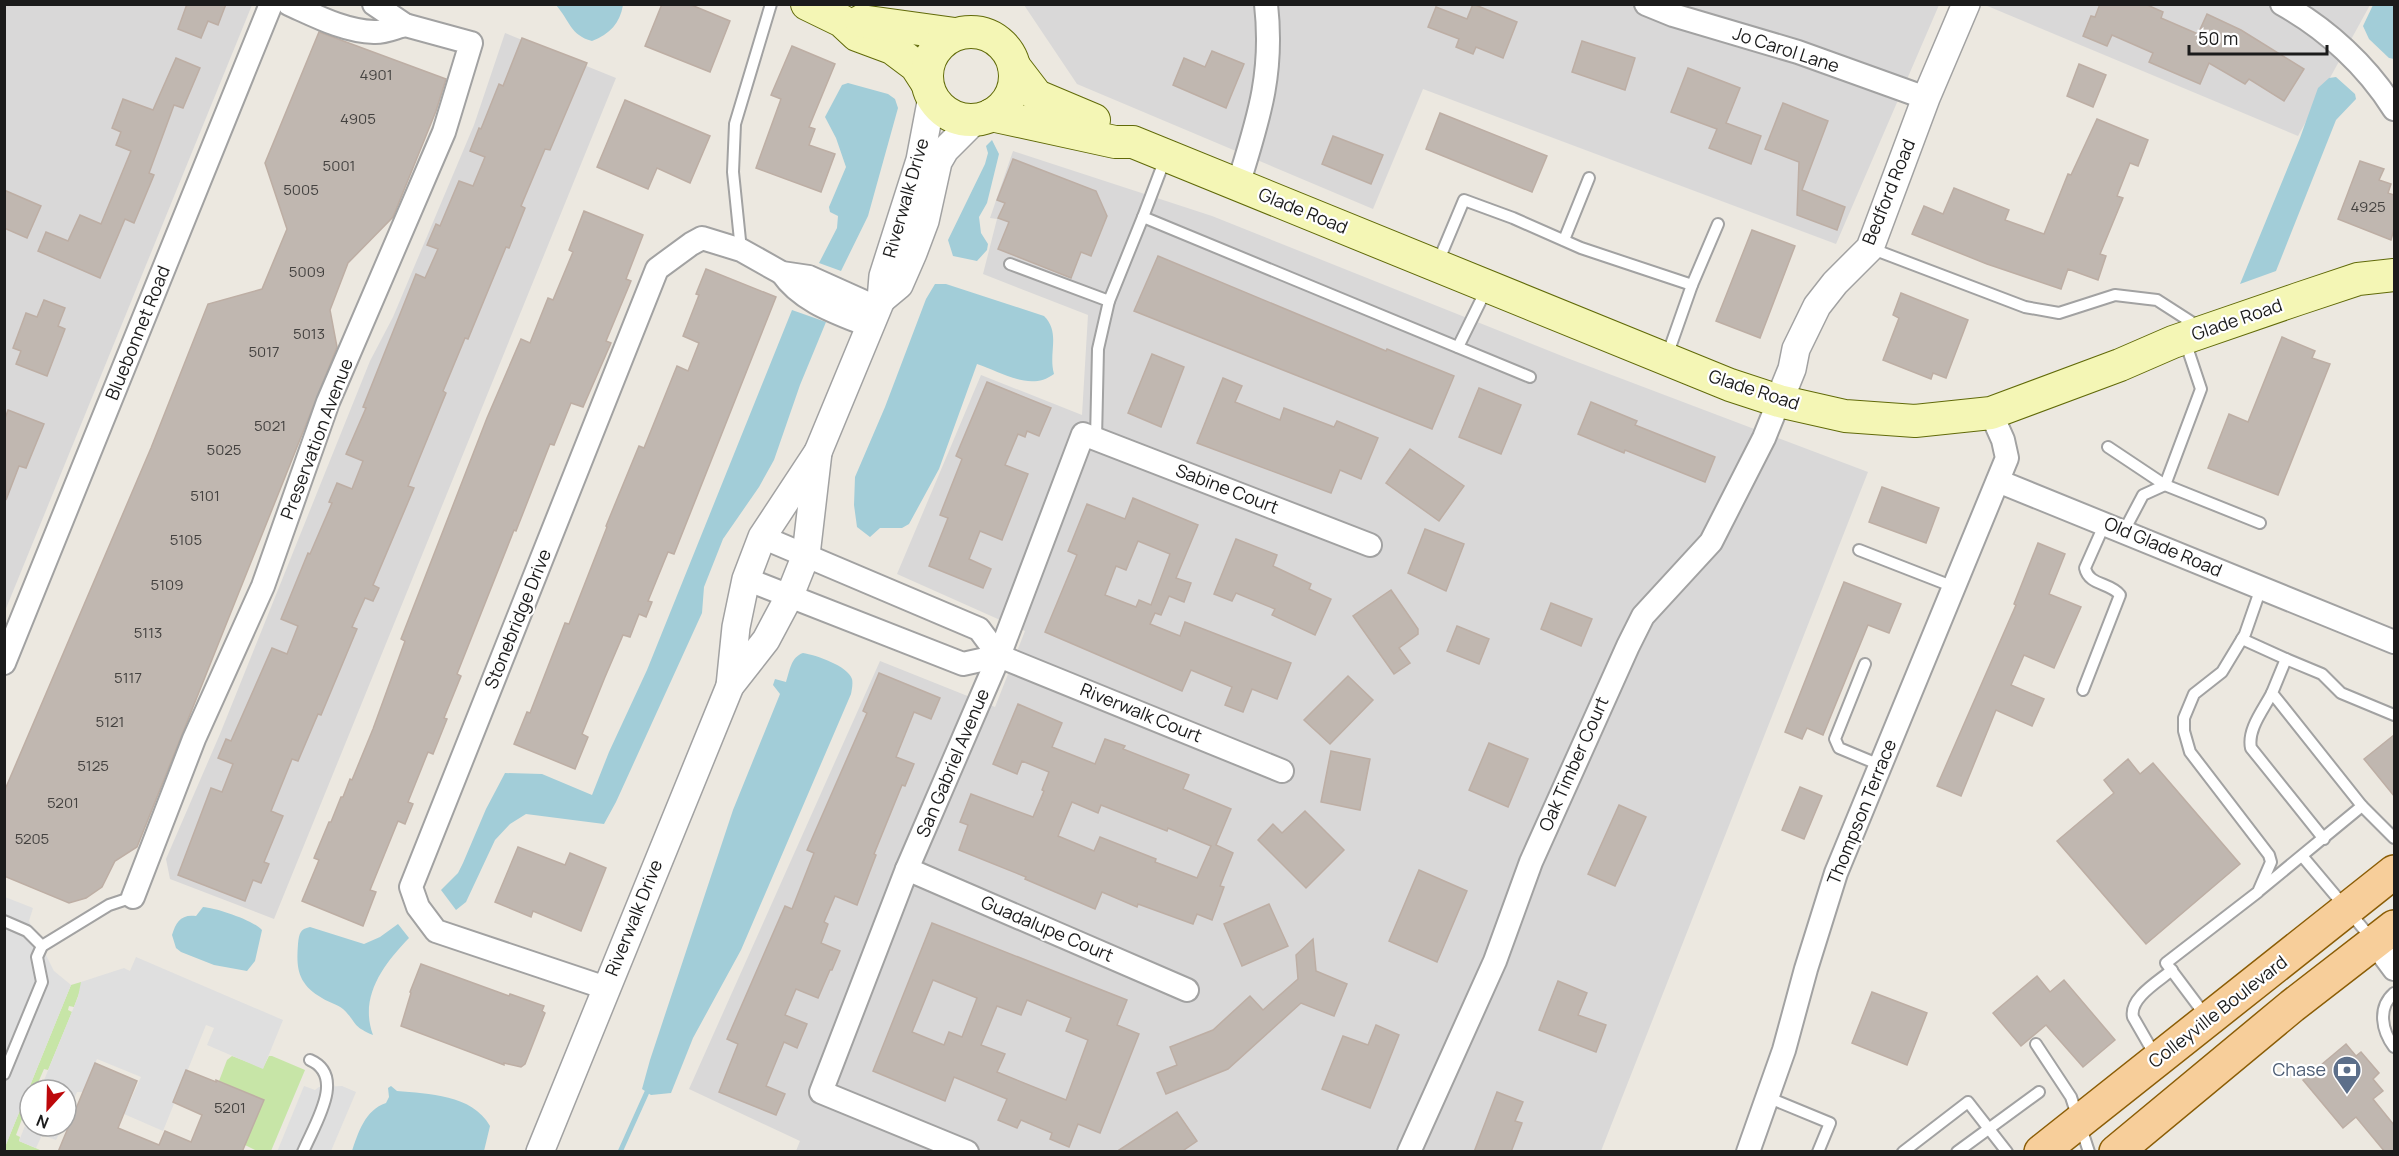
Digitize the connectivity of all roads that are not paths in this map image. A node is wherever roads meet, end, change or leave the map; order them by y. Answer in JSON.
{"nodes":[{"id":1,"x":271,"y":4,"type":"edge"},
{"id":2,"x":289,"y":4,"type":"edge"},
{"id":3,"x":374,"y":4,"type":"edge"},
{"id":4,"x":771,"y":4,"type":"edge"},
{"id":5,"x":1266,"y":4,"type":"edge"},
{"id":6,"x":1646,"y":4,"type":"edge"},
{"id":7,"x":1966,"y":4,"type":"edge"},
{"id":8,"x":2282,"y":4,"type":"edge"},
{"id":9,"x":826,"y":11,"type":"edge"},
{"id":10,"x":405,"y":25,"type":"junction"},
{"id":11,"x":955,"y":34,"type":"junction"},
{"id":12,"x":1014,"y":66,"type":"junction"},
{"id":13,"x":930,"y":90,"type":"junction"},
{"id":14,"x":1926,"y":98,"type":"junction"},
{"id":15,"x":2394,"y":109,"type":"edge"},
{"id":16,"x":983,"y":117,"type":"junction"},
{"id":17,"x":1133,"y":142,"type":"junction"},
{"id":18,"x":1166,"y":156,"type":"junction"},
{"id":19,"x":1589,"y":178,"type":"dead end"},
{"id":20,"x":1238,"y":185,"type":"junction"},
{"id":21,"x":1143,"y":217,"type":"junction"},
{"id":22,"x":1718,"y":224,"type":"dead end"},
{"id":23,"x":1564,"y":240,"type":"junction"},
{"id":24,"x":1869,"y":248,"type":"junction"},
{"id":25,"x":741,"y":250,"type":"junction"},
{"id":26,"x":1010,"y":264,"type":"dead end"},
{"id":27,"x":1436,"y":266,"type":"junction"},
{"id":28,"x":2394,"y":275,"type":"edge"},
{"id":29,"x":1692,"y":285,"type":"junction"},
{"id":30,"x":1487,"y":286,"type":"junction"},
{"id":31,"x":1109,"y":301,"type":"junction"},
{"id":32,"x":876,"y":311,"type":"junction"},
{"id":33,"x":2194,"y":334,"type":"junction"},
{"id":34,"x":1458,"y":347,"type":"junction"},
{"id":35,"x":1666,"y":359,"type":"junction"},
{"id":36,"x":1530,"y":377,"type":"dead end"},
{"id":37,"x":1779,"y":401,"type":"junction"},
{"id":38,"x":1991,"y":413,"type":"junction"},
{"id":39,"x":1090,"y":437,"type":"junction"},
{"id":40,"x":2108,"y":447,"type":"dead end"},
{"id":41,"x":818,"y":452,"type":"junction"},
{"id":42,"x":1998,"y":481,"type":"junction"},
{"id":43,"x":2165,"y":485,"type":"junction"},
{"id":44,"x":2260,"y":522,"type":"dead end"},
{"id":45,"x":2115,"y":527,"type":"junction"},
{"id":46,"x":762,"y":537,"type":"junction"},
{"id":47,"x":1370,"y":544,"type":"dead end"},
{"id":48,"x":1859,"y":550,"type":"dead end"},
{"id":49,"x":806,"y":555,"type":"junction"},
{"id":50,"x":746,"y":579,"type":"junction"},
{"id":51,"x":1954,"y":587,"type":"junction"},
{"id":52,"x":2260,"y":588,"type":"junction"},
{"id":53,"x":790,"y":595,"type":"junction"},
{"id":54,"x":9,"y":638,"type":"edge"},
{"id":55,"x":2242,"y":639,"type":"junction"},
{"id":56,"x":2394,"y":642,"type":"edge"},
{"id":57,"x":999,"y":656,"type":"junction"},
{"id":58,"x":2286,"y":659,"type":"junction"},
{"id":59,"x":4,"y":663,"type":"edge"},
{"id":60,"x":1865,"y":664,"type":"dead end"},
{"id":61,"x":730,"y":686,"type":"junction"},
{"id":62,"x":2083,"y":690,"type":"dead end"},
{"id":63,"x":2272,"y":693,"type":"junction"},
{"id":64,"x":2394,"y":716,"type":"edge"},
{"id":65,"x":1881,"y":765,"type":"junction"},
{"id":66,"x":1282,"y":771,"type":"dead end"},
{"id":67,"x":2362,"y":806,"type":"junction"},
{"id":68,"x":2394,"y":838,"type":"edge"},
{"id":69,"x":2324,"y":839,"type":"junction"},
{"id":70,"x":2303,"y":857,"type":"junction"},
{"id":71,"x":907,"y":869,"type":"junction"},
{"id":72,"x":2394,"y":872,"type":"edge"},
{"id":73,"x":2258,"y":892,"type":"junction"},
{"id":74,"x":133,"y":897,"type":"joint"},
{"id":75,"x":2348,"y":909,"type":"junction"},
{"id":76,"x":4,"y":921,"type":"edge"},
{"id":77,"x":2384,"y":934,"type":"edge"},
{"id":78,"x":42,"y":946,"type":"junction"},
{"id":79,"x":2394,"y":969,"type":"edge"},
{"id":80,"x":2172,"y":970,"type":"junction"},
{"id":81,"x":606,"y":988,"type":"junction"},
{"id":82,"x":1187,"y":990,"type":"dead end"},
{"id":83,"x":2394,"y":993,"type":"edge"},
{"id":84,"x":2209,"y":1020,"type":"junction"},
{"id":85,"x":2036,"y":1044,"type":"dead end"},
{"id":86,"x":2394,"y":1047,"type":"edge"},
{"id":87,"x":310,"y":1060,"type":"dead end"},
{"id":88,"x":2158,"y":1060,"type":"junction"},
{"id":89,"x":4,"y":1074,"type":"edge"},
{"id":90,"x":2039,"y":1092,"type":"dead end"},
{"id":91,"x":1767,"y":1097,"type":"junction"},
{"id":92,"x":1989,"y":1129,"type":"junction"},
{"id":93,"x":2083,"y":1137,"type":"edge"},
{"id":94,"x":303,"y":1152,"type":"edge"},
{"id":95,"x":540,"y":1152,"type":"edge"},
{"id":96,"x":967,"y":1152,"type":"edge"},
{"id":97,"x":1409,"y":1152,"type":"edge"},
{"id":98,"x":1748,"y":1152,"type":"edge"},
{"id":99,"x":1818,"y":1152,"type":"edge"},
{"id":100,"x":1903,"y":1152,"type":"edge"},
{"id":101,"x":1957,"y":1152,"type":"edge"},
{"id":102,"x":2007,"y":1152,"type":"edge"},
{"id":103,"x":2041,"y":1152,"type":"edge"},
{"id":104,"x":2116,"y":1152,"type":"edge"}],
"edges":[{"from":1,"to":54,"type":"street","name":"Bluebonnet Road"},
{"from":2,"to":10,"type":"street"},
{"from":3,"to":10,"type":"street","name":"Preservation Avenue"},
{"from":4,"to":25,"type":"lane"},
{"from":5,"to":20,"type":"street"},
{"from":6,"to":14,"type":"street","name":"Jo Carol Lane"},
{"from":7,"to":14,"type":"street","name":"Bedford Road"},
{"from":8,"to":15,"type":"street"},
{"from":9,"to":11,"type":"main road","name":"Glade Road"},
{"from":9,"to":13,"type":"main road","name":"Glade Road"},
{"from":10,"to":74,"type":"street","name":"Preservation Avenue"},
{"from":11,"to":12,"type":"main road","name":"Glade Road"},
{"from":11,"to":13,"type":"main road"},
{"from":12,"to":16,"type":"main road"},
{"from":12,"to":17,"type":"main road","name":"Glade Road"},
{"from":13,"to":16,"type":"main road","name":"Glade Road"},
{"from":13,"to":32,"type":"street","name":"Riverwalk Drive"},
{"from":14,"to":24,"type":"street","name":"Bedford Road"},
{"from":16,"to":17,"type":"main road","name":"Glade Road"},
{"from":16,"to":32,"type":"street","name":"Riverwalk Drive"},
{"from":17,"to":18,"type":"main road","name":"Glade Road"},
{"from":18,"to":20,"type":"main road","name":"Glade Road"},
{"from":18,"to":21,"type":"lane"},
{"from":19,"to":23,"type":"lane"},
{"from":20,"to":27,"type":"main road","name":"Glade Road"},
{"from":21,"to":31,"type":"lane"},
{"from":21,"to":34,"type":"lane"},
{"from":22,"to":29,"type":"lane"},
{"from":23,"to":27,"type":"lane"},
{"from":23,"to":29,"type":"lane"},
{"from":24,"to":33,"type":"lane"},
{"from":24,"to":37,"type":"street","name":"Bedford Road"},
{"from":25,"to":32,"type":"street","name":"Stonebridge Drive"},
{"from":25,"to":81,"type":"street","name":"Stonebridge Drive"},
{"from":26,"to":31,"type":"lane"},
{"from":27,"to":30,"type":"main road","name":"Glade Road"},
{"from":28,"to":33,"type":"main road","name":"Glade Road"},
{"from":29,"to":35,"type":"lane"},
{"from":30,"to":34,"type":"lane"},
{"from":30,"to":35,"type":"main road","name":"Glade Road"},
{"from":31,"to":39,"type":"lane"},
{"from":32,"to":41,"type":"street","name":"Riverwalk Drive"},
{"from":33,"to":38,"type":"main road","name":"Glade Road"},
{"from":33,"to":43,"type":"lane"},
{"from":34,"to":36,"type":"lane"},
{"from":35,"to":37,"type":"main road","name":"Glade Road"},
{"from":37,"to":38,"type":"main road","name":"Glade Road"},
{"from":37,"to":97,"type":"street","name":"Oak Timber Court"},
{"from":38,"to":42,"type":"street"},
{"from":39,"to":47,"type":"street","name":"Sabine Court"},
{"from":39,"to":57,"type":"street","name":"San Gabriel Avenue"},
{"from":40,"to":43,"type":"lane"},
{"from":41,"to":46,"type":"street","name":"Riverwalk Drive"},
{"from":41,"to":49,"type":"street","name":"Riverwalk Drive"},
{"from":42,"to":45,"type":"street","name":"Old Glade Road"},
{"from":42,"to":51,"type":"street","name":"Thompson Terrace"},
{"from":43,"to":44,"type":"lane"},
{"from":43,"to":45,"type":"lane"},
{"from":45,"to":52,"type":"street","name":"Old Glade Road"},
{"from":45,"to":62,"type":"lane"},
{"from":46,"to":49,"type":"street"},
{"from":46,"to":50,"type":"street","name":"Riverwalk Drive"},
{"from":48,"to":51,"type":"lane"},
{"from":49,"to":53,"type":"street","name":"Riverwalk Drive"},
{"from":49,"to":57,"type":"street"},
{"from":50,"to":53,"type":"street"},
{"from":50,"to":61,"type":"street","name":"Riverwalk Drive"},
{"from":51,"to":65,"type":"street","name":"Thompson Terrace"},
{"from":52,"to":55,"type":"lane"},
{"from":52,"to":56,"type":"street","name":"Old Glade Road"},
{"from":53,"to":57,"type":"street"},
{"from":53,"to":61,"type":"street","name":"Riverwalk Drive"},
{"from":54,"to":59,"type":"street","name":"Bluebonnet Road"},
{"from":55,"to":58,"type":"lane"},
{"from":55,"to":73,"type":"lane"},
{"from":57,"to":66,"type":"street","name":"Riverwalk Court"},
{"from":57,"to":71,"type":"street","name":"San Gabriel Avenue"},
{"from":58,"to":63,"type":"lane"},
{"from":58,"to":64,"type":"lane"},
{"from":60,"to":65,"type":"lane"},
{"from":61,"to":81,"type":"street","name":"Riverwalk Drive"},
{"from":63,"to":67,"type":"lane"},
{"from":63,"to":69,"type":"lane"},
{"from":65,"to":91,"type":"street","name":"Thompson Terrace"},
{"from":67,"to":68,"type":"lane"},
{"from":67,"to":69,"type":"lane"},
{"from":69,"to":70,"type":"lane"},
{"from":70,"to":73,"type":"lane"},
{"from":70,"to":75,"type":"lane"},
{"from":71,"to":82,"type":"street","name":"Guadalupe Court"},
{"from":71,"to":96,"type":"street","name":"San Gabriel Avenue"},
{"from":72,"to":75,"type":"main road","name":"Colleyville Boulevard"},
{"from":73,"to":80,"type":"lane"},
{"from":74,"to":78,"type":"lane"},
{"from":75,"to":77,"type":"lane"},
{"from":75,"to":84,"type":"main road","name":"Colleyville Boulevard"},
{"from":76,"to":78,"type":"lane"},
{"from":77,"to":79,"type":"street"},
{"from":77,"to":104,"type":"main road"},
{"from":78,"to":89,"type":"lane"},
{"from":80,"to":84,"type":"lane"},
{"from":80,"to":88,"type":"lane"},
{"from":81,"to":95,"type":"street","name":"Riverwalk Drive"},
{"from":83,"to":86,"type":"lane"},
{"from":84,"to":88,"type":"main road","name":"Colleyville Boulevard"},
{"from":85,"to":93,"type":"lane"},
{"from":87,"to":94,"type":"lane"},
{"from":88,"to":93,"type":"main road","name":"Colleyville Boulevard"},
{"from":90,"to":92,"type":"lane"},
{"from":91,"to":98,"type":"street","name":"Thompson Terrace"},
{"from":91,"to":99,"type":"lane"},
{"from":92,"to":100,"type":"lane"},
{"from":92,"to":101,"type":"lane"},
{"from":92,"to":102,"type":"lane"},
{"from":93,"to":103,"type":"main road","name":"Colleyville Boulevard"}]}
